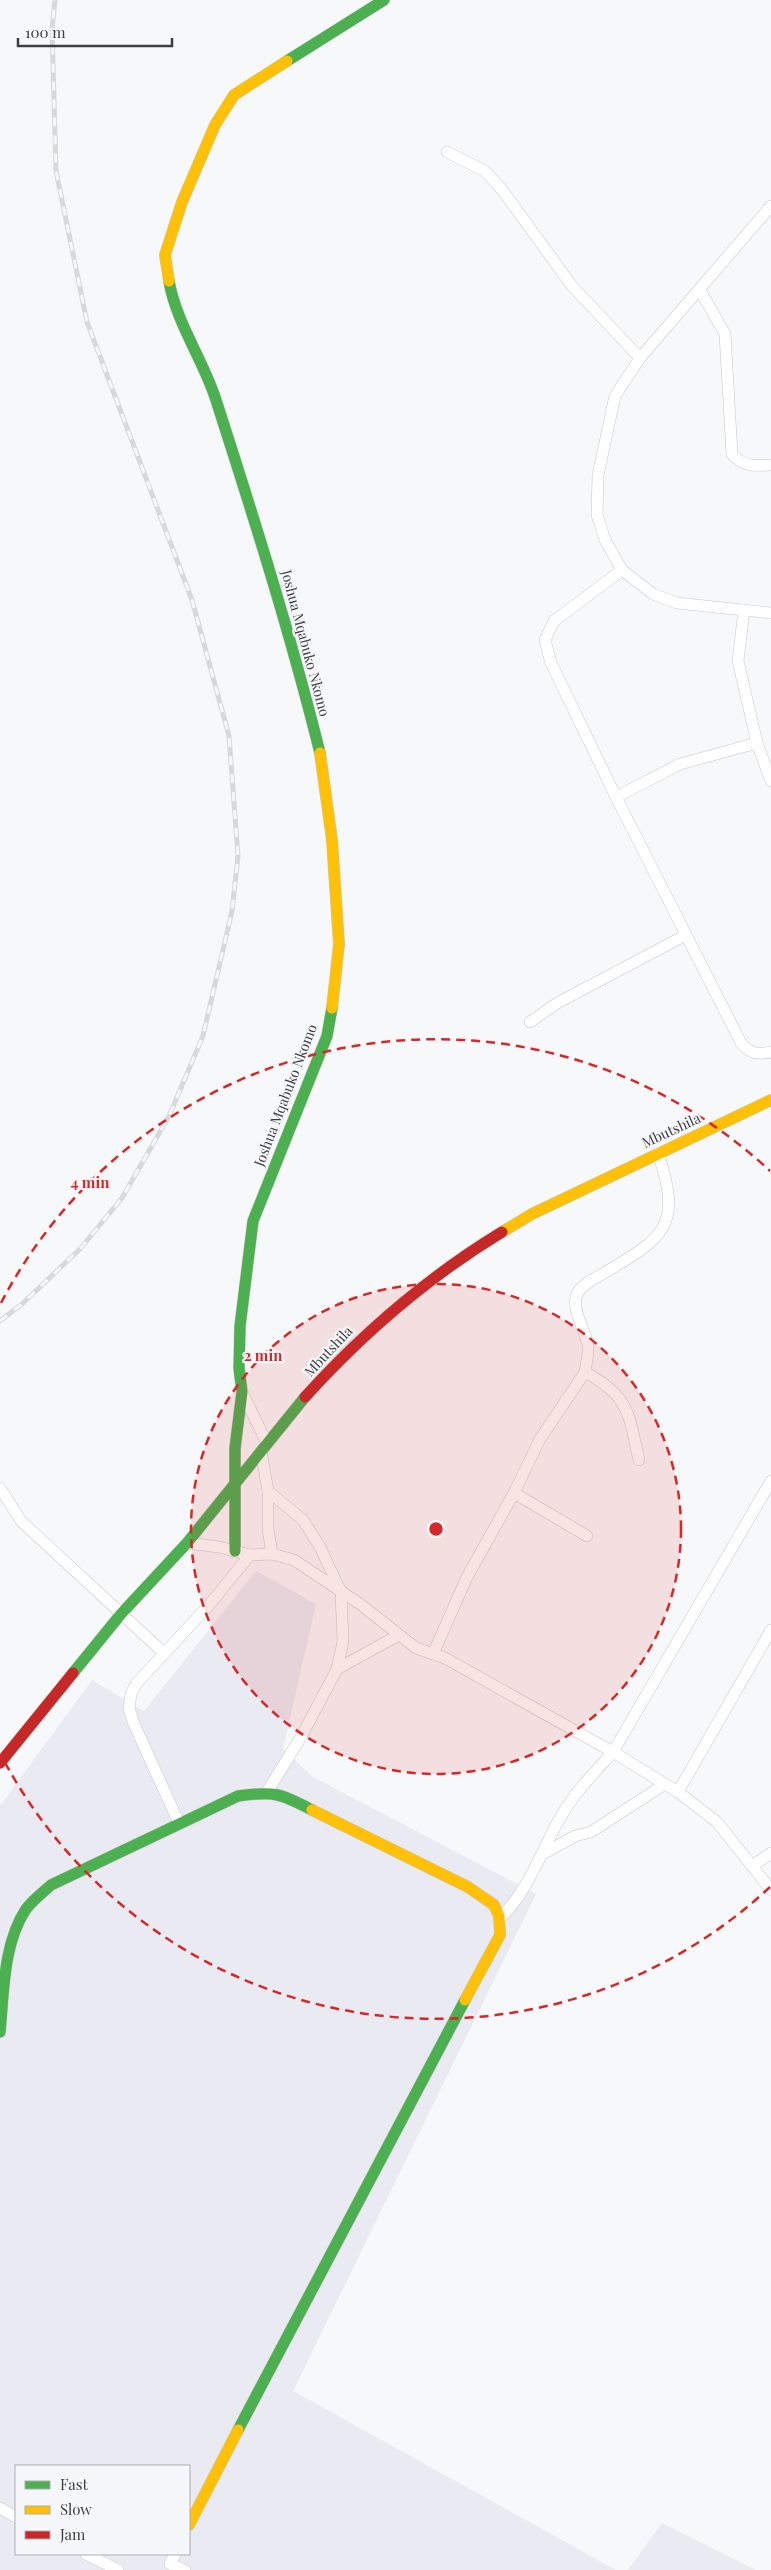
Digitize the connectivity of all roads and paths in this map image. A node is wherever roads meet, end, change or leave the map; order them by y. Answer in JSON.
{"nodes":[{"id":1,"x":384,"y":0,"type":"edge"},
{"id":2,"x":447,"y":152,"type":"dead end"},
{"id":3,"x":771,"y":206,"type":"edge"},
{"id":4,"x":700,"y":290,"type":"junction"},
{"id":5,"x":640,"y":358,"type":"junction"},
{"id":6,"x":771,"y":465,"type":"edge"},
{"id":7,"x":622,"y":570,"type":"junction"},
{"id":8,"x":744,"y":610,"type":"junction"},
{"id":9,"x":771,"y":613,"type":"edge"},
{"id":10,"x":756,"y":743,"type":"junction"},
{"id":11,"x":771,"y":781,"type":"edge"},
{"id":12,"x":616,"y":797,"type":"junction"},
{"id":13,"x":686,"y":935,"type":"junction"},
{"id":14,"x":530,"y":1022,"type":"dead end"},
{"id":15,"x":771,"y":1052,"type":"edge"},
{"id":16,"x":771,"y":1100,"type":"edge"},
{"id":17,"x":658,"y":1153,"type":"junction"},
{"id":18,"x":585,"y":1372,"type":"junction"},
{"id":19,"x":242,"y":1392,"type":"junction"},
{"id":20,"x":264,"y":1447,"type":"junction"},
{"id":21,"x":639,"y":1460,"type":"dead end"},
{"id":22,"x":771,"y":1481,"type":"edge"},
{"id":23,"x":235,"y":1482,"type":"junction"},
{"id":24,"x":0,"y":1488,"type":"edge"},
{"id":25,"x":268,"y":1491,"type":"junction"},
{"id":26,"x":514,"y":1493,"type":"junction"},
{"id":27,"x":587,"y":1536,"type":"dead end"},
{"id":28,"x":187,"y":1543,"type":"junction"},
{"id":29,"x":235,"y":1551,"type":"junction"},
{"id":30,"x":272,"y":1554,"type":"junction"},
{"id":31,"x":250,"y":1555,"type":"junction"},
{"id":32,"x":341,"y":1592,"type":"junction"},
{"id":33,"x":121,"y":1614,"type":"junction"},
{"id":34,"x":771,"y":1630,"type":"edge"},
{"id":35,"x":397,"y":1636,"type":"junction"},
{"id":36,"x":165,"y":1654,"type":"junction"},
{"id":37,"x":433,"y":1654,"type":"junction"},
{"id":38,"x":337,"y":1669,"type":"junction"},
{"id":39,"x":613,"y":1752,"type":"junction"},
{"id":40,"x":0,"y":1764,"type":"edge"},
{"id":41,"x":665,"y":1784,"type":"junction"},
{"id":42,"x":267,"y":1792,"type":"junction"},
{"id":43,"x":678,"y":1792,"type":"junction"},
{"id":44,"x":179,"y":1824,"type":"junction"},
{"id":45,"x":771,"y":1853,"type":"edge"},
{"id":46,"x":543,"y":1854,"type":"junction"},
{"id":47,"x":752,"y":1866,"type":"junction"},
{"id":48,"x":771,"y":1890,"type":"edge"},
{"id":49,"x":501,"y":1916,"type":"junction"},
{"id":50,"x":0,"y":2032,"type":"edge"},
{"id":51,"x":0,"y":2508,"type":"edge"},
{"id":52,"x":15,"y":2516,"type":"edge"},
{"id":53,"x":190,"y":2523,"type":"edge"},
{"id":54,"x":88,"y":2555,"type":"edge"},
{"id":55,"x":170,"y":2562,"type":"edge"},
{"id":56,"x":118,"y":2570,"type":"edge"},
{"id":57,"x":185,"y":2570,"type":"edge"}],
"edges":[{"from":1,"to":19,"type":"street","name":"Joshua Mqabuko Nkomo"},
{"from":2,"to":5,"type":"street"},
{"from":3,"to":4,"type":"street"},
{"from":4,"to":5,"type":"street"},
{"from":4,"to":6,"type":"street"},
{"from":5,"to":7,"type":"street"},
{"from":7,"to":8,"type":"street"},
{"from":7,"to":12,"type":"street"},
{"from":8,"to":9,"type":"street"},
{"from":8,"to":10,"type":"street"},
{"from":10,"to":11,"type":"street"},
{"from":10,"to":12,"type":"street"},
{"from":12,"to":13,"type":"street"},
{"from":13,"to":14,"type":"street"},
{"from":13,"to":15,"type":"street"},
{"from":16,"to":17,"type":"street","name":"Mbutshila"},
{"from":17,"to":18,"type":"street"},
{"from":17,"to":20,"type":"street","name":"Mbutshila"},
{"from":18,"to":21,"type":"street"},
{"from":18,"to":26,"type":"street"},
{"from":19,"to":20,"type":"street"},
{"from":19,"to":23,"type":"street","name":"Joshua Mqabuko Nkomo"},
{"from":20,"to":23,"type":"street","name":"Mbutshila"},
{"from":20,"to":25,"type":"street"},
{"from":22,"to":39,"type":"street"},
{"from":23,"to":28,"type":"street","name":"Mbutshila"},
{"from":23,"to":29,"type":"street","name":"Joshua Mqabuko Nkomo"},
{"from":24,"to":33,"type":"street"},
{"from":25,"to":30,"type":"street"},
{"from":25,"to":32,"type":"street"},
{"from":26,"to":27,"type":"street"},
{"from":26,"to":37,"type":"street"},
{"from":28,"to":29,"type":"street"},
{"from":28,"to":33,"type":"street","name":"Mbutshila"},
{"from":29,"to":31,"type":"street"},
{"from":30,"to":31,"type":"street"},
{"from":30,"to":32,"type":"street"},
{"from":31,"to":36,"type":"street"},
{"from":32,"to":35,"type":"street"},
{"from":32,"to":38,"type":"street"},
{"from":33,"to":36,"type":"street"},
{"from":33,"to":40,"type":"street","name":"Mbutshila"},
{"from":34,"to":43,"type":"street"},
{"from":35,"to":37,"type":"street"},
{"from":35,"to":38,"type":"street"},
{"from":36,"to":44,"type":"street"},
{"from":37,"to":39,"type":"street"},
{"from":38,"to":42,"type":"street"},
{"from":39,"to":41,"type":"street"},
{"from":39,"to":46,"type":"street"},
{"from":41,"to":43,"type":"street"},
{"from":41,"to":46,"type":"street"},
{"from":42,"to":44,"type":"street"},
{"from":42,"to":49,"type":"street"},
{"from":43,"to":47,"type":"street"},
{"from":44,"to":50,"type":"street"},
{"from":45,"to":47,"type":"street"},
{"from":46,"to":49,"type":"street"},
{"from":47,"to":48,"type":"street"},
{"from":49,"to":53,"type":"street"},
{"from":51,"to":52,"type":"street"},
{"from":54,"to":56,"type":"street"},
{"from":55,"to":57,"type":"street"}]}
